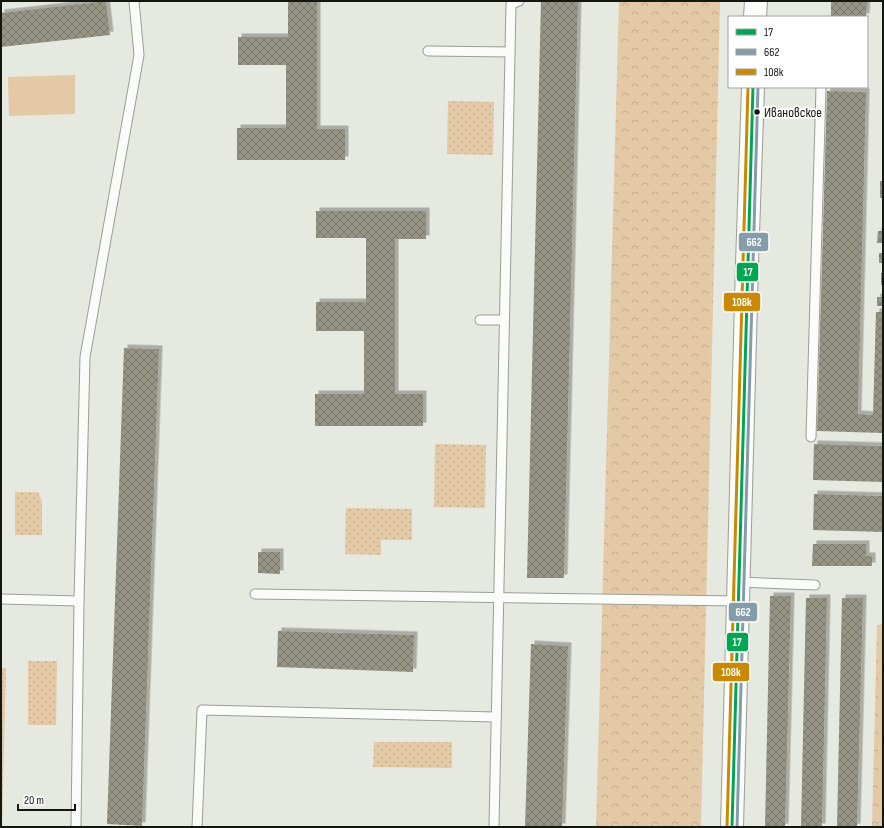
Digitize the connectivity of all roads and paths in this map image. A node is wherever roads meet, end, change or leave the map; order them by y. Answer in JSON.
{"nodes":[{"id":1,"x":134,"y":1,"type":"edge"},
{"id":2,"x":519,"y":1,"type":"edge"},
{"id":3,"x":756,"y":1,"type":"edge"},
{"id":4,"x":755,"y":16,"type":"edge"},
{"id":5,"x":428,"y":51,"type":"dead end"},
{"id":6,"x":510,"y":52,"type":"junction"},
{"id":7,"x":753,"y":88,"type":"edge"},
{"id":8,"x":821,"y":88,"type":"edge"},
{"id":9,"x":480,"y":320,"type":"dead end"},
{"id":10,"x":504,"y":320,"type":"junction"},
{"id":11,"x":811,"y":437,"type":"dead end"},
{"id":12,"x":815,"y":585,"type":"dead end"},
{"id":13,"x":739,"y":591,"type":"junction"},
{"id":14,"x":255,"y":594,"type":"dead end"},
{"id":15,"x":498,"y":597,"type":"junction"},
{"id":16,"x":1,"y":599,"type":"edge"},
{"id":17,"x":79,"y":601,"type":"junction"},
{"id":18,"x":496,"y":717,"type":"junction"},
{"id":19,"x":76,"y":827,"type":"edge"},
{"id":20,"x":198,"y":827,"type":"edge"},
{"id":21,"x":494,"y":827,"type":"edge"},
{"id":22,"x":732,"y":827,"type":"edge"}],
"edges":[{"from":1,"to":17,"type":"lane"},
{"from":2,"to":6,"type":"lane"},
{"from":3,"to":4,"type":"main road"},
{"from":5,"to":6,"type":"lane"},
{"from":6,"to":10,"type":"lane"},
{"from":7,"to":13,"type":"main road"},
{"from":8,"to":11,"type":"lane"},
{"from":9,"to":10,"type":"lane"},
{"from":10,"to":15,"type":"lane"},
{"from":12,"to":13,"type":"lane"},
{"from":13,"to":15,"type":"lane"},
{"from":13,"to":22,"type":"main road"},
{"from":14,"to":15,"type":"lane"},
{"from":15,"to":18,"type":"lane"},
{"from":16,"to":17,"type":"lane"},
{"from":17,"to":19,"type":"lane"},
{"from":18,"to":20,"type":"lane"},
{"from":18,"to":21,"type":"lane"}]}
